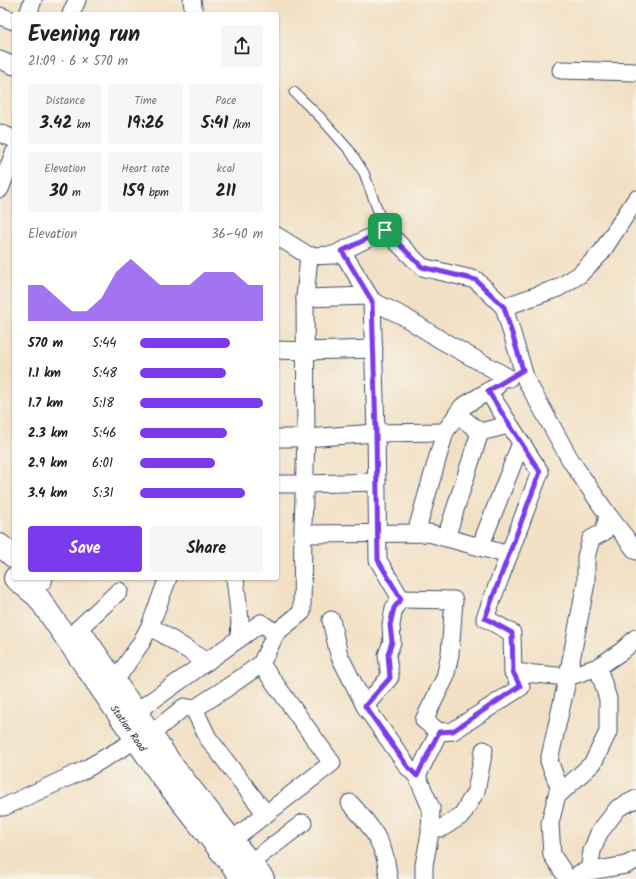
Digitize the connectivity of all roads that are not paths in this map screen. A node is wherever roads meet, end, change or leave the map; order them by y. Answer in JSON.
{"nodes":[{"id":1,"x":33,"y":0,"type":"edge"},
{"id":2,"x":192,"y":0,"type":"edge"},
{"id":3,"x":29,"y":12,"type":"edge"},
{"id":4,"x":194,"y":12,"type":"edge"},
{"id":5,"x":0,"y":16,"type":"edge"},
{"id":6,"x":12,"y":20,"type":"edge"},
{"id":7,"x":0,"y":60,"type":"edge"},
{"id":8,"x":12,"y":65,"type":"edge"},
{"id":9,"x":561,"y":70,"type":"dead end"},
{"id":10,"x":636,"y":72,"type":"edge"},
{"id":11,"x":294,"y":92,"type":"dead end"},
{"id":12,"x":0,"y":133,"type":"edge"},
{"id":13,"x":12,"y":138,"type":"edge"},
{"id":14,"x":12,"y":158,"type":"edge"},
{"id":15,"x":0,"y":189,"type":"edge"},
{"id":16,"x":636,"y":199,"type":"edge"},
{"id":17,"x":385,"y":230,"type":"junction"},
{"id":18,"x":279,"y":237,"type":"edge"},
{"id":19,"x":342,"y":251,"type":"junction"},
{"id":20,"x":309,"y":256,"type":"junction"},
{"id":21,"x":305,"y":298,"type":"junction"},
{"id":22,"x":371,"y":299,"type":"junction"},
{"id":23,"x":504,"y":307,"type":"junction"},
{"id":24,"x":374,"y":349,"type":"junction"},
{"id":25,"x":279,"y":350,"type":"edge"},
{"id":26,"x":305,"y":351,"type":"junction"},
{"id":27,"x":516,"y":374,"type":"junction"},
{"id":28,"x":488,"y":391,"type":"junction"},
{"id":29,"x":457,"y":414,"type":"junction"},
{"id":30,"x":509,"y":425,"type":"junction"},
{"id":31,"x":445,"y":432,"type":"junction"},
{"id":32,"x":480,"y":432,"type":"junction"},
{"id":33,"x":376,"y":433,"type":"junction"},
{"id":34,"x":279,"y":438,"type":"edge"},
{"id":35,"x":306,"y":438,"type":"junction"},
{"id":36,"x":522,"y":443,"type":"junction"},
{"id":37,"x":377,"y":482,"type":"junction"},
{"id":38,"x":279,"y":484,"type":"edge"},
{"id":39,"x":305,"y":484,"type":"junction"},
{"id":40,"x":608,"y":515,"type":"junction"},
{"id":41,"x":378,"y":533,"type":"junction"},
{"id":42,"x":416,"y":533,"type":"junction"},
{"id":43,"x":303,"y":534,"type":"junction"},
{"id":44,"x":446,"y":538,"type":"junction"},
{"id":45,"x":0,"y":545,"type":"edge"},
{"id":46,"x":480,"y":547,"type":"junction"},
{"id":47,"x":636,"y":551,"type":"edge"},
{"id":48,"x":12,"y":555,"type":"edge"},
{"id":49,"x":509,"y":555,"type":"junction"},
{"id":50,"x":0,"y":565,"type":"edge"},
{"id":51,"x":12,"y":576,"type":"edge"},
{"id":52,"x":17,"y":580,"type":"edge"},
{"id":53,"x":43,"y":580,"type":"edge"},
{"id":54,"x":167,"y":580,"type":"edge"},
{"id":55,"x":235,"y":580,"type":"edge"},
{"id":56,"x":119,"y":591,"type":"dead end"},
{"id":57,"x":401,"y":599,"type":"junction"},
{"id":58,"x":331,"y":620,"type":"dead end"},
{"id":59,"x":150,"y":626,"type":"junction"},
{"id":60,"x":78,"y":629,"type":"junction"},
{"id":61,"x":276,"y":633,"type":"junction"},
{"id":62,"x":636,"y":638,"type":"edge"},
{"id":63,"x":239,"y":639,"type":"junction"},
{"id":64,"x":207,"y":662,"type":"junction"},
{"id":65,"x":261,"y":664,"type":"junction"},
{"id":66,"x":598,"y":667,"type":"junction"},
{"id":67,"x":513,"y":672,"type":"junction"},
{"id":68,"x":568,"y":676,"type":"junction"},
{"id":69,"x":115,"y":681,"type":"junction"},
{"id":70,"x":365,"y":706,"type":"junction"},
{"id":71,"x":194,"y":709,"type":"junction"},
{"id":72,"x":136,"y":712,"type":"junction"},
{"id":73,"x":439,"y":732,"type":"junction"},
{"id":74,"x":144,"y":737,"type":"junction"},
{"id":75,"x":484,"y":750,"type":"dead end"},
{"id":76,"x":417,"y":776,"type":"junction"},
{"id":77,"x":557,"y":796,"type":"junction"},
{"id":78,"x":636,"y":799,"type":"edge"},
{"id":79,"x":350,"y":803,"type":"dead end"},
{"id":80,"x":0,"y":807,"type":"edge"},
{"id":81,"x":266,"y":814,"type":"junction"},
{"id":82,"x":303,"y":823,"type":"dead end"},
{"id":83,"x":430,"y":828,"type":"junction"},
{"id":84,"x":232,"y":840,"type":"junction"},
{"id":85,"x":636,"y":860,"type":"edge"},
{"id":86,"x":589,"y":871,"type":"junction"},
{"id":87,"x":252,"y":874,"type":"edge"},
{"id":88,"x":565,"y":878,"type":"edge"},
{"id":89,"x":389,"y":879,"type":"edge"},
{"id":90,"x":424,"y":879,"type":"edge"}],
"edges":[{"from":1,"to":3,"type":"street"},
{"from":2,"to":4,"type":"street"},
{"from":5,"to":6,"type":"street"},
{"from":7,"to":8,"type":"street"},
{"from":9,"to":10,"type":"street"},
{"from":11,"to":17,"type":"lane"},
{"from":12,"to":13,"type":"street"},
{"from":14,"to":15,"type":"street"},
{"from":16,"to":23,"type":"street"},
{"from":17,"to":19,"type":"street"},
{"from":17,"to":23,"type":"street"},
{"from":18,"to":20,"type":"street"},
{"from":19,"to":20,"type":"street"},
{"from":19,"to":22,"type":"street"},
{"from":20,"to":21,"type":"street"},
{"from":21,"to":22,"type":"street"},
{"from":21,"to":26,"type":"street"},
{"from":22,"to":24,"type":"street"},
{"from":22,"to":27,"type":"street"},
{"from":23,"to":27,"type":"street"},
{"from":24,"to":26,"type":"street"},
{"from":24,"to":33,"type":"street"},
{"from":25,"to":26,"type":"street"},
{"from":26,"to":35,"type":"street"},
{"from":27,"to":28,"type":"street"},
{"from":27,"to":40,"type":"street"},
{"from":28,"to":29,"type":"street"},
{"from":28,"to":30,"type":"street"},
{"from":29,"to":31,"type":"street"},
{"from":29,"to":32,"type":"street"},
{"from":30,"to":32,"type":"street"},
{"from":30,"to":36,"type":"street"},
{"from":31,"to":33,"type":"street"},
{"from":31,"to":42,"type":"street"},
{"from":32,"to":44,"type":"street"},
{"from":33,"to":35,"type":"street"},
{"from":33,"to":37,"type":"street"},
{"from":34,"to":35,"type":"street"},
{"from":35,"to":39,"type":"street"},
{"from":36,"to":46,"type":"street"},
{"from":36,"to":49,"type":"street"},
{"from":37,"to":39,"type":"street"},
{"from":37,"to":41,"type":"street"},
{"from":38,"to":39,"type":"street"},
{"from":39,"to":43,"type":"street"},
{"from":40,"to":47,"type":"street"},
{"from":40,"to":68,"type":"street"},
{"from":41,"to":42,"type":"street"},
{"from":41,"to":43,"type":"street"},
{"from":41,"to":57,"type":"street"},
{"from":42,"to":44,"type":"street"},
{"from":43,"to":61,"type":"street"},
{"from":44,"to":46,"type":"street"},
{"from":45,"to":48,"type":"street"},
{"from":46,"to":49,"type":"street"},
{"from":49,"to":67,"type":"street"},
{"from":50,"to":51,"type":"street","name":"Station Road"},
{"from":52,"to":74,"type":"street","name":"Station Road"},
{"from":53,"to":60,"type":"street","name":"Station Road"},
{"from":54,"to":59,"type":"street"},
{"from":55,"to":63,"type":"street"},
{"from":56,"to":60,"type":"street"},
{"from":57,"to":70,"type":"street"},
{"from":57,"to":73,"type":"street"},
{"from":58,"to":70,"type":"street"},
{"from":59,"to":64,"type":"street"},
{"from":59,"to":69,"type":"street"},
{"from":60,"to":69,"type":"street","name":"Station Road"},
{"from":61,"to":63,"type":"street"},
{"from":61,"to":65,"type":"street"},
{"from":62,"to":66,"type":"street"},
{"from":63,"to":64,"type":"street"},
{"from":64,"to":72,"type":"street"},
{"from":65,"to":71,"type":"street"},
{"from":65,"to":81,"type":"street"},
{"from":66,"to":68,"type":"street"},
{"from":66,"to":77,"type":"street"},
{"from":67,"to":68,"type":"street"},
{"from":67,"to":73,"type":"street"},
{"from":68,"to":77,"type":"street"},
{"from":69,"to":72,"type":"street","name":"Station Road"},
{"from":70,"to":76,"type":"street"},
{"from":71,"to":74,"type":"street"},
{"from":71,"to":81,"type":"street"},
{"from":72,"to":74,"type":"street","name":"Station Road"},
{"from":73,"to":76,"type":"street"},
{"from":74,"to":80,"type":"street"},
{"from":74,"to":84,"type":"street","name":"Station Road"},
{"from":74,"to":87,"type":"street","name":"Station Road"},
{"from":75,"to":83,"type":"street"},
{"from":76,"to":83,"type":"street"},
{"from":77,"to":88,"type":"street"},
{"from":78,"to":86,"type":"street"},
{"from":79,"to":89,"type":"street"},
{"from":81,"to":84,"type":"street"},
{"from":82,"to":87,"type":"street"},
{"from":83,"to":90,"type":"street"},
{"from":84,"to":87,"type":"street","name":"Station Road"},
{"from":85,"to":86,"type":"street"},
{"from":86,"to":88,"type":"street"}]}
